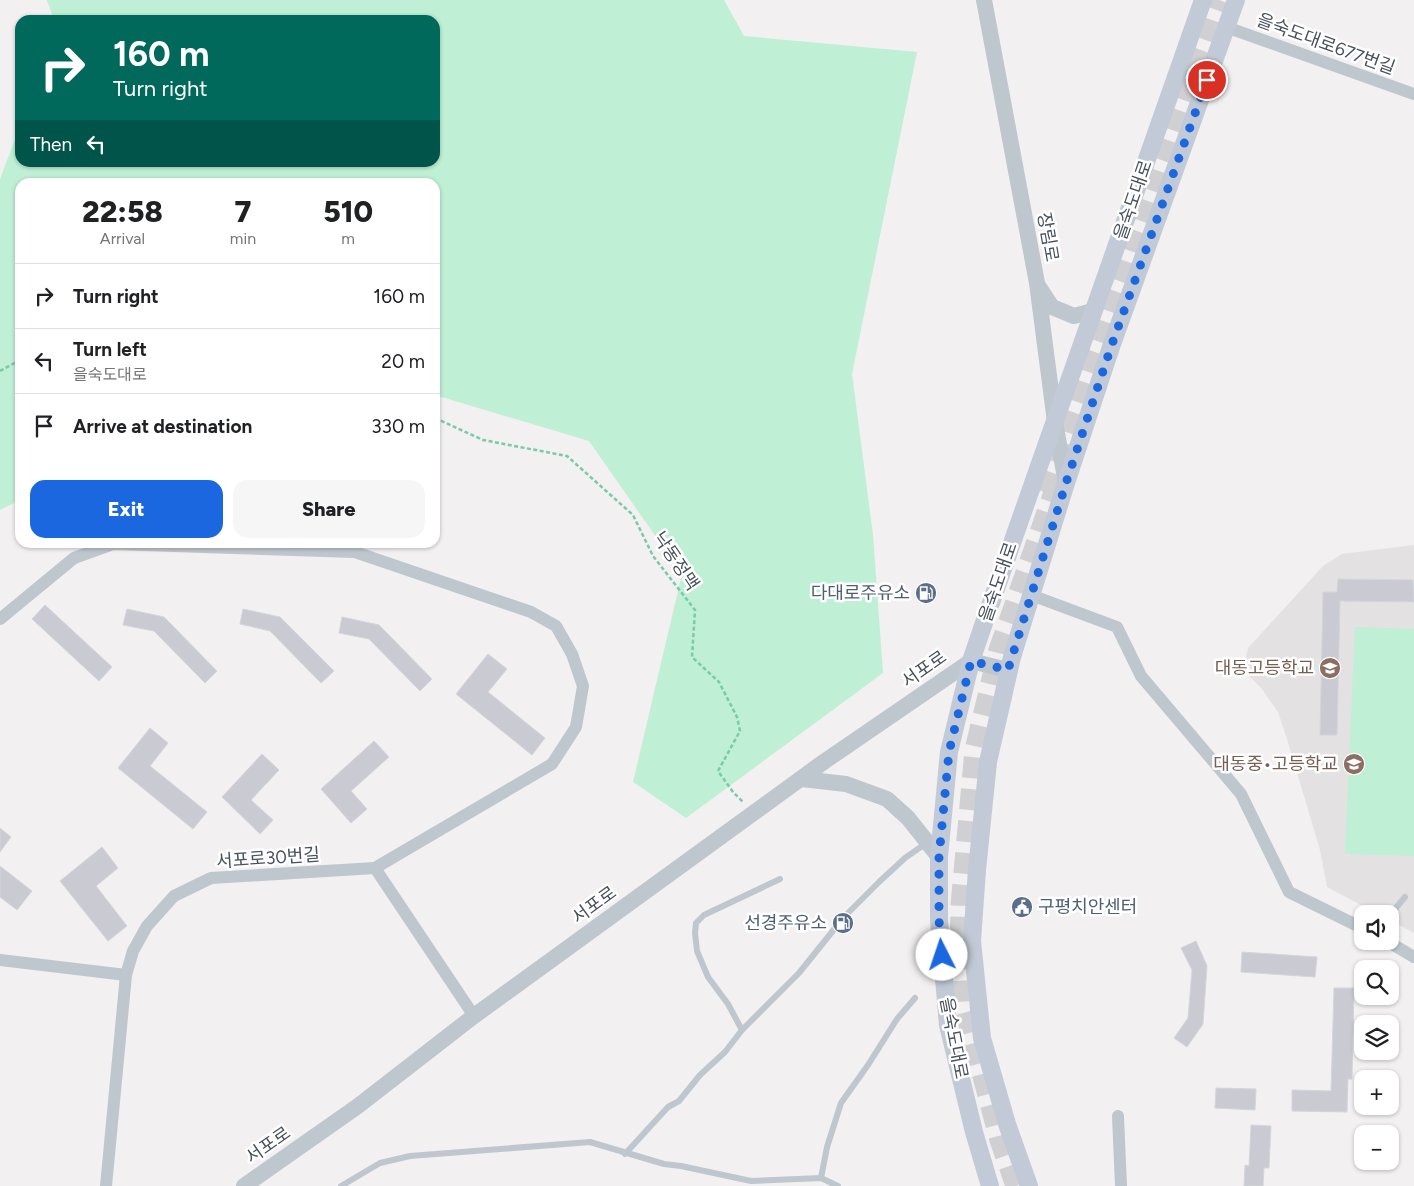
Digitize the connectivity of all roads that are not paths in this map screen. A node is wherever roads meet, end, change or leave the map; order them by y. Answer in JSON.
{"nodes":[{"id":1,"x":984,"y":0,"type":"edge"},
{"id":2,"x":1203,"y":0,"type":"edge"},
{"id":3,"x":1236,"y":0,"type":"edge"},
{"id":4,"x":1226,"y":27,"type":"junction"},
{"id":5,"x":1414,"y":94,"type":"edge"},
{"id":6,"x":1036,"y":283,"type":"junction"},
{"id":7,"x":1093,"y":311,"type":"junction"},
{"id":8,"x":1054,"y":422,"type":"junction"},
{"id":9,"x":1066,"y":483,"type":"junction"},
{"id":10,"x":102,"y":548,"type":"edge"},
{"id":11,"x":234,"y":548,"type":"edge"},
{"id":12,"x":1030,"y":595,"type":"junction"},
{"id":13,"x":0,"y":619,"type":"edge"},
{"id":14,"x":971,"y":661,"type":"junction"},
{"id":15,"x":1008,"y":670,"type":"junction"},
{"id":16,"x":802,"y":779,"type":"junction"},
{"id":17,"x":928,"y":842,"type":"junction"},
{"id":18,"x":939,"y":857,"type":"junction"},
{"id":19,"x":375,"y":868,"type":"junction"},
{"id":20,"x":780,"y":879,"type":"dead end"},
{"id":21,"x":1405,"y":897,"type":"dead end"},
{"id":22,"x":1398,"y":905,"type":"edge"},
{"id":23,"x":1354,"y":924,"type":"edge"},
{"id":24,"x":1399,"y":948,"type":"edge"},
{"id":25,"x":1414,"y":957,"type":"edge"},
{"id":26,"x":0,"y":960,"type":"edge"},
{"id":27,"x":126,"y":975,"type":"junction"},
{"id":28,"x":915,"y":998,"type":"dead end"},
{"id":29,"x":474,"y":1016,"type":"junction"},
{"id":30,"x":742,"y":1030,"type":"junction"},
{"id":31,"x":1118,"y":1116,"type":"dead end"},
{"id":32,"x":625,"y":1154,"type":"junction"},
{"id":33,"x":820,"y":1178,"type":"junction"},
{"id":34,"x":106,"y":1186,"type":"edge"},
{"id":35,"x":244,"y":1186,"type":"edge"},
{"id":36,"x":341,"y":1186,"type":"edge"},
{"id":37,"x":838,"y":1186,"type":"edge"},
{"id":38,"x":990,"y":1186,"type":"edge"},
{"id":39,"x":1029,"y":1186,"type":"edge"},
{"id":40,"x":1121,"y":1186,"type":"edge"}],
"edges":[{"from":1,"to":6,"type":"street","name":"장림로"},
{"from":2,"to":7,"type":"main road","name":"을숙도대로"},
{"from":3,"to":4,"type":"main road","name":"을숙도대로"},
{"from":4,"to":5,"type":"street","name":"을숙도대로677번길"},
{"from":4,"to":9,"type":"main road","name":"을숙도대로"},
{"from":6,"to":7,"type":"street"},
{"from":6,"to":8,"type":"street","name":"장림로"},
{"from":7,"to":8,"type":"main road","name":"을숙도대로"},
{"from":8,"to":9,"type":"street","name":"장림로"},
{"from":8,"to":14,"type":"main road","name":"을숙도대로"},
{"from":9,"to":12,"type":"main road","name":"을숙도대로"},
{"from":10,"to":13,"type":"street"},
{"from":11,"to":19,"type":"street"},
{"from":12,"to":15,"type":"main road","name":"을숙도대로"},
{"from":12,"to":23,"type":"street"},
{"from":14,"to":15,"type":"street"},
{"from":14,"to":16,"type":"street","name":"서포로"},
{"from":14,"to":18,"type":"main road","name":"을숙도대로"},
{"from":15,"to":39,"type":"main road","name":"을숙도대로"},
{"from":16,"to":17,"type":"street"},
{"from":16,"to":29,"type":"street","name":"서포로"},
{"from":17,"to":18,"type":"street"},
{"from":17,"to":30,"type":"lane"},
{"from":18,"to":38,"type":"main road","name":"을숙도대로"},
{"from":19,"to":27,"type":"street","name":"서포로30번길"},
{"from":19,"to":29,"type":"street"},
{"from":20,"to":30,"type":"lane"},
{"from":21,"to":22,"type":"lane"},
{"from":24,"to":25,"type":"street"},
{"from":26,"to":27,"type":"street"},
{"from":27,"to":34,"type":"street","name":"서포로30번길"},
{"from":28,"to":33,"type":"lane"},
{"from":29,"to":35,"type":"street","name":"서포로"},
{"from":30,"to":32,"type":"lane"},
{"from":31,"to":40,"type":"street"},
{"from":32,"to":33,"type":"lane"},
{"from":32,"to":36,"type":"lane"},
{"from":33,"to":37,"type":"lane"}]}
